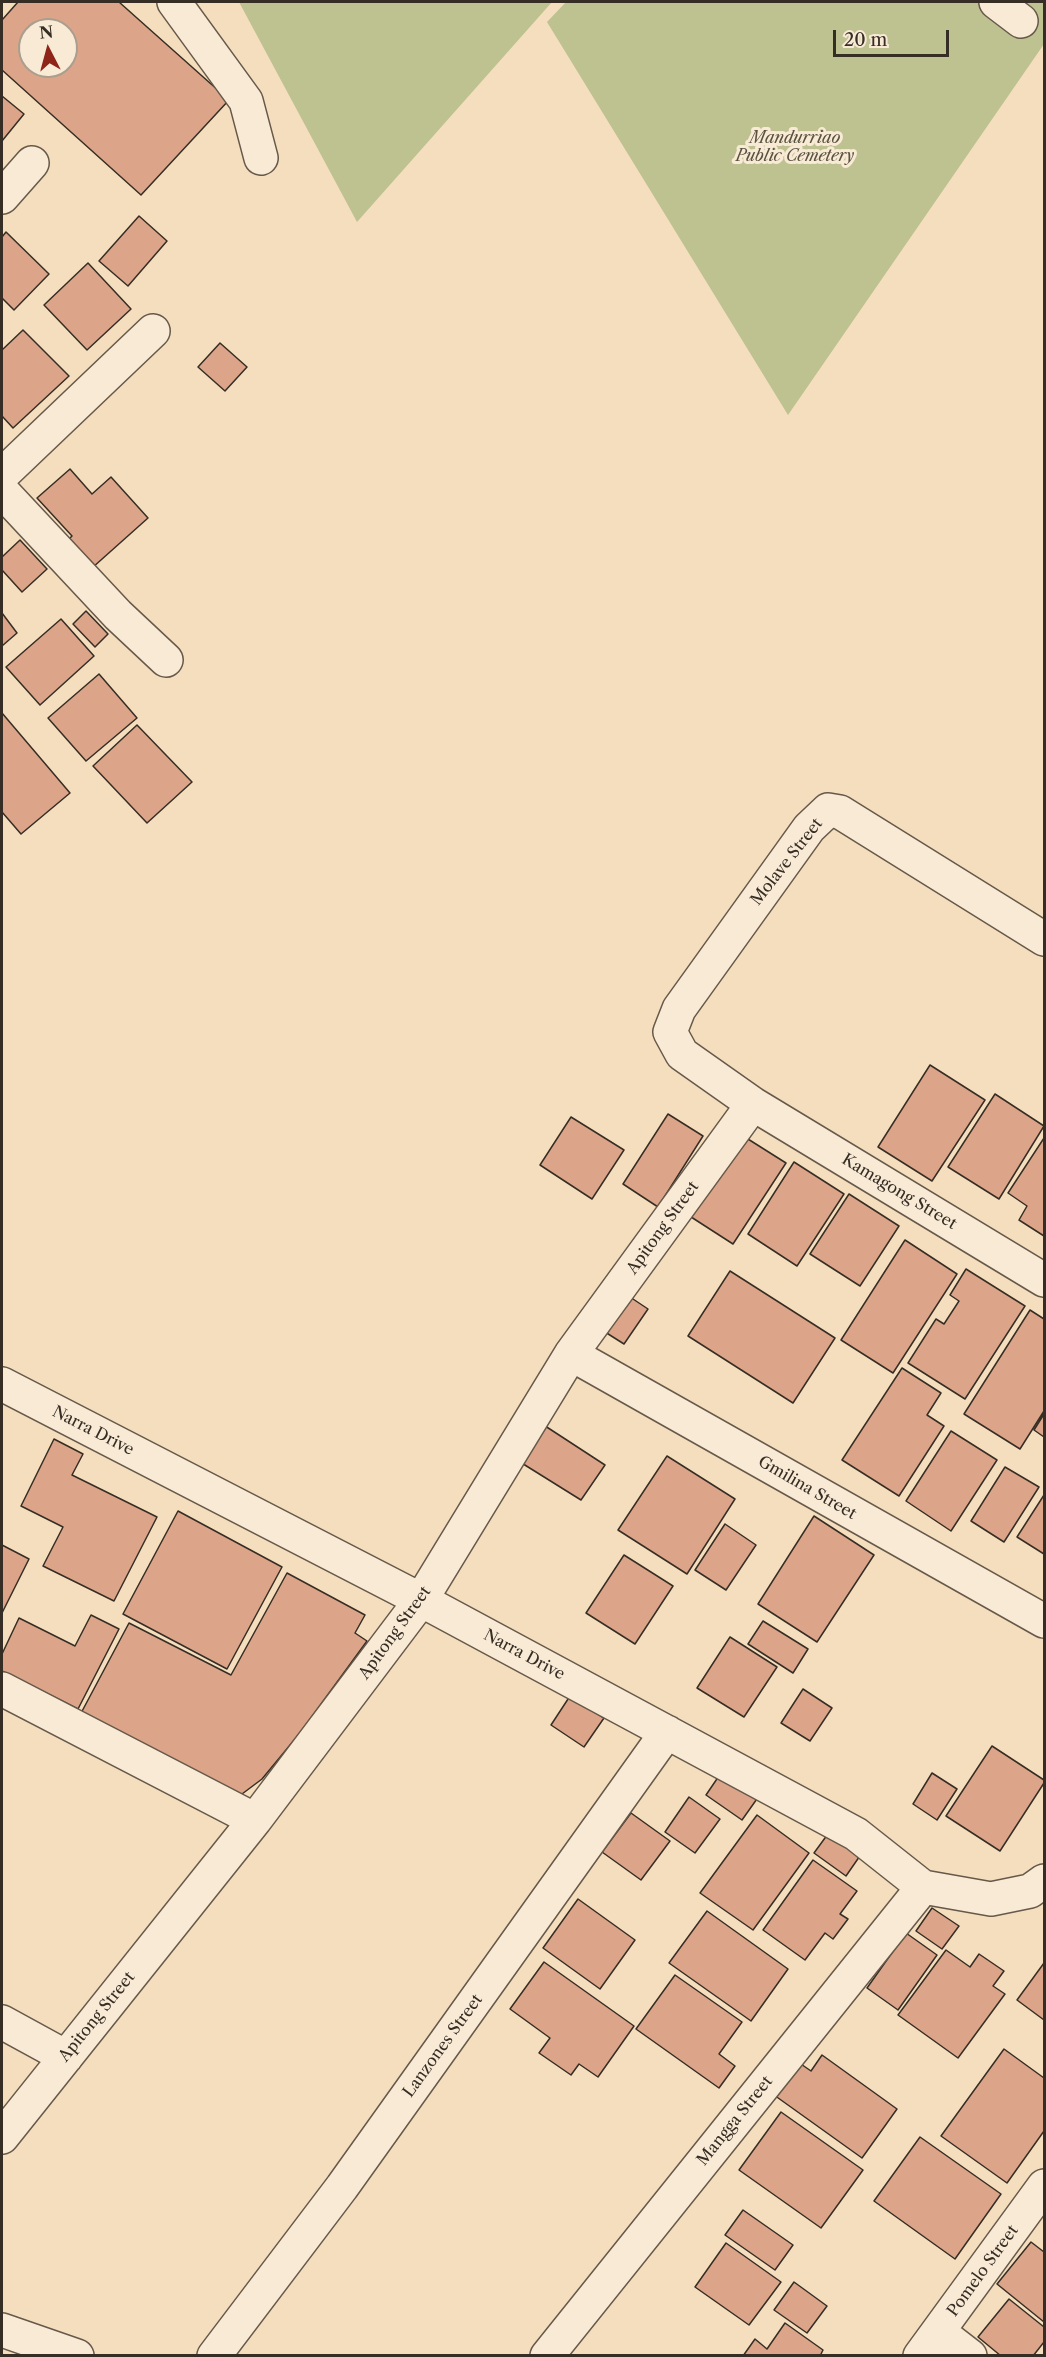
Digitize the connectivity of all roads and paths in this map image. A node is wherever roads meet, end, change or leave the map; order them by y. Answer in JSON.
{"nodes":[{"id":1,"x":174,"y":2,"type":"edge"},
{"id":2,"x":261,"y":158,"type":"dead end"},
{"id":3,"x":32,"y":163,"type":"dead end"},
{"id":4,"x":2,"y":196,"type":"edge"},
{"id":5,"x":153,"y":331,"type":"dead end"},
{"id":6,"x":2,"y":475,"type":"edge"},
{"id":7,"x":2,"y":491,"type":"edge"},
{"id":8,"x":166,"y":660,"type":"dead end"},
{"id":9,"x":1044,"y":939,"type":"edge"},
{"id":10,"x":753,"y":1104,"type":"junction"},
{"id":11,"x":1044,"y":1280,"type":"edge"},
{"id":12,"x":571,"y":1354,"type":"junction"},
{"id":13,"x":2,"y":1384,"type":"edge"},
{"id":14,"x":421,"y":1600,"type":"junction"},
{"id":15,"x":1044,"y":1621,"type":"edge"},
{"id":16,"x":2,"y":1689,"type":"edge"},
{"id":17,"x":668,"y":1732,"type":"junction"},
{"id":18,"x":255,"y":1820,"type":"junction"},
{"id":19,"x":1044,"y":1881,"type":"edge"},
{"id":20,"x":923,"y":1887,"type":"junction"},
{"id":21,"x":2,"y":2022,"type":"edge"},
{"id":22,"x":66,"y":2057,"type":"junction"},
{"id":23,"x":2,"y":2137,"type":"edge"},
{"id":24,"x":1044,"y":2186,"type":"edge"},
{"id":25,"x":2,"y":2330,"type":"edge"},
{"id":26,"x":930,"y":2344,"type":"edge"},
{"id":27,"x":77,"y":2355,"type":"edge"},
{"id":28,"x":214,"y":2355,"type":"edge"},
{"id":29,"x":547,"y":2355,"type":"edge"},
{"id":30,"x":970,"y":2355,"type":"edge"}],
"edges":[{"from":1,"to":2,"type":"street"},
{"from":3,"to":4,"type":"street"},
{"from":5,"to":6,"type":"street"},
{"from":7,"to":8,"type":"street"},
{"from":9,"to":10,"type":"street","name":"Molave Street"},
{"from":10,"to":11,"type":"street","name":"Kamagong Street"},
{"from":10,"to":12,"type":"street","name":"Apitong Street"},
{"from":12,"to":14,"type":"street","name":"Apitong Street"},
{"from":12,"to":15,"type":"street","name":"Gmilina Street"},
{"from":13,"to":14,"type":"street","name":"Narra Drive"},
{"from":14,"to":17,"type":"street","name":"Narra Drive"},
{"from":14,"to":18,"type":"street","name":"Apitong Street"},
{"from":16,"to":18,"type":"street"},
{"from":17,"to":20,"type":"street","name":"Narra Drive"},
{"from":17,"to":28,"type":"street","name":"Lanzones Street"},
{"from":18,"to":22,"type":"street","name":"Apitong Street"},
{"from":19,"to":20,"type":"street","name":"Narra Drive"},
{"from":20,"to":29,"type":"street","name":"Mangga Street"},
{"from":21,"to":22,"type":"street"},
{"from":22,"to":23,"type":"street","name":"Apitong Street"},
{"from":24,"to":26,"type":"street","name":"Pomelo Street"},
{"from":25,"to":27,"type":"street"},
{"from":26,"to":30,"type":"street"}]}
